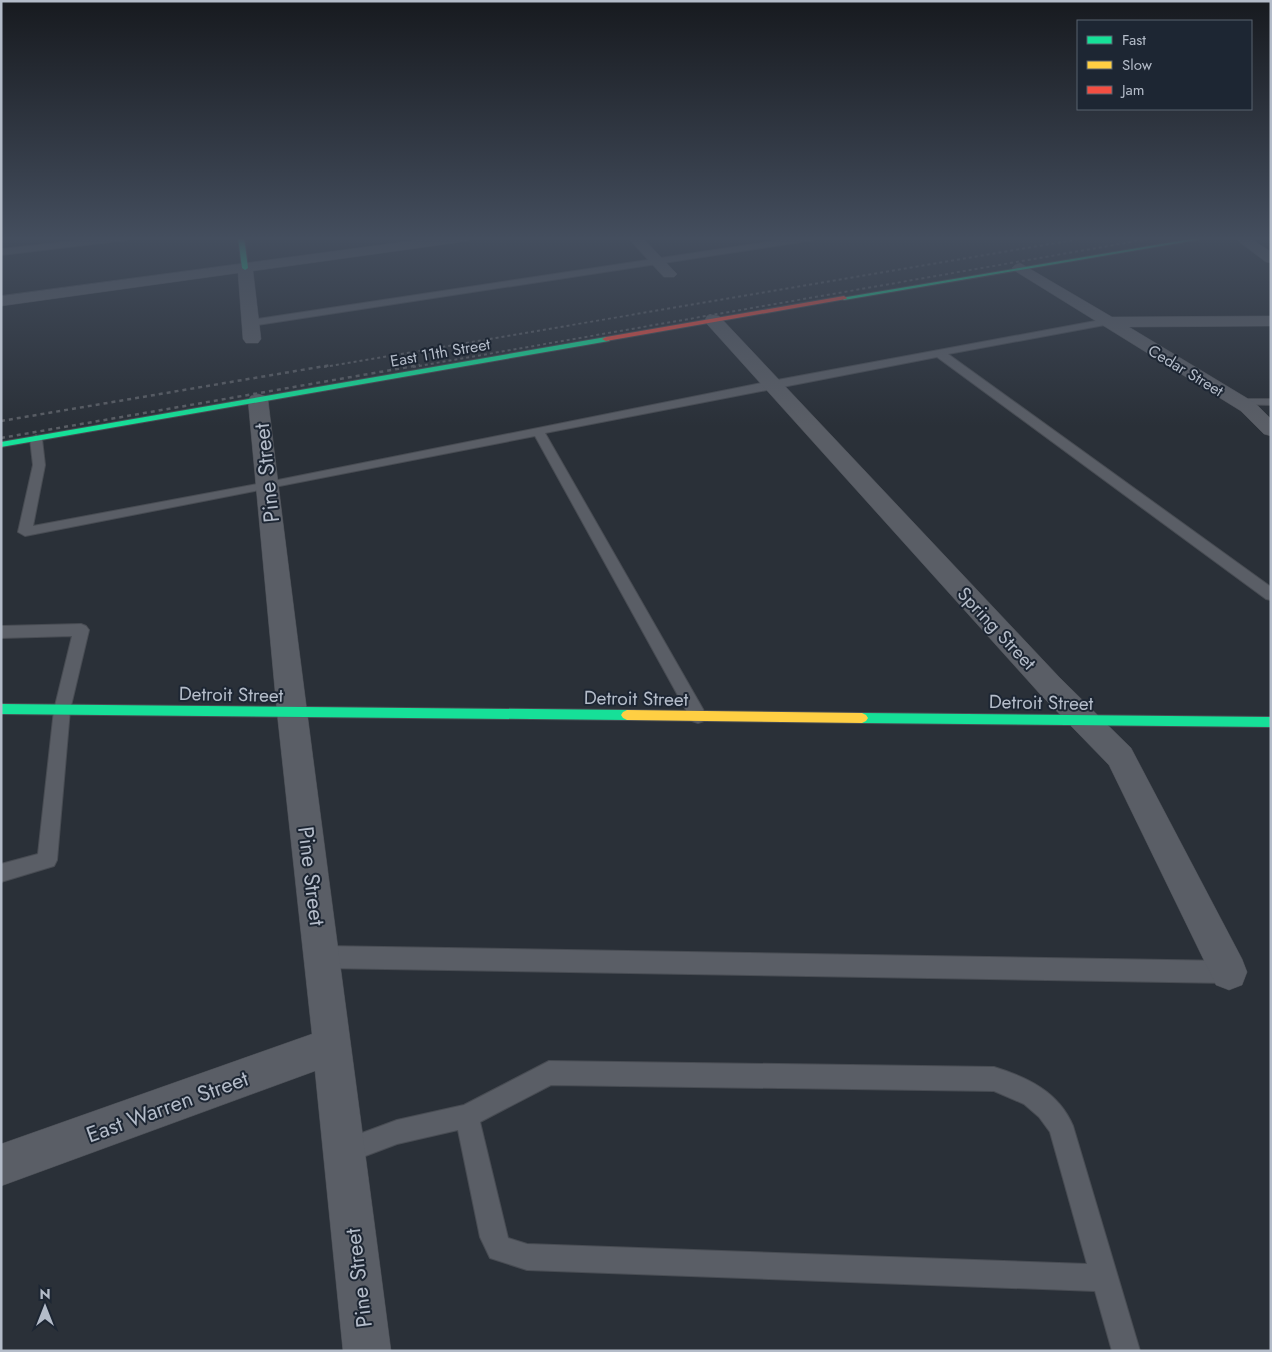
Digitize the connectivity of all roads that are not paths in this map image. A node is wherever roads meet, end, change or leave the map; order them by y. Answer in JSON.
{"nodes":[{"id":1,"x":248,"y":300,"type":"edge"},
{"id":2,"x":427,"y":300,"type":"edge"},
{"id":3,"x":831,"y":300,"type":"edge"},
{"id":4,"x":1071,"y":300,"type":"edge"},
{"id":5,"x":713,"y":320,"type":"junction"},
{"id":6,"x":1271,"y":321,"type":"edge"},
{"id":7,"x":1106,"y":322,"type":"junction"},
{"id":8,"x":251,"y":331,"type":"joint"},
{"id":9,"x":939,"y":353,"type":"junction"},
{"id":10,"x":772,"y":384,"type":"junction"},
{"id":11,"x":258,"y":400,"type":"junction"},
{"id":12,"x":1239,"y":402,"type":"junction"},
{"id":13,"x":1271,"y":402,"type":"edge"},
{"id":14,"x":1271,"y":430,"type":"edge"},
{"id":15,"x":538,"y":431,"type":"junction"},
{"id":16,"x":36,"y":439,"type":"junction"},
{"id":17,"x":1,"y":445,"type":"edge"},
{"id":18,"x":268,"y":486,"type":"junction"},
{"id":19,"x":1271,"y":596,"type":"edge"},
{"id":20,"x":1,"y":632,"type":"edge"},
{"id":21,"x":1,"y":709,"type":"edge"},
{"id":22,"x":62,"y":710,"type":"junction"},
{"id":23,"x":291,"y":712,"type":"junction"},
{"id":24,"x":698,"y":716,"type":"junction"},
{"id":25,"x":1083,"y":720,"type":"junction"},
{"id":26,"x":1271,"y":722,"type":"edge"},
{"id":27,"x":1,"y":873,"type":"edge"},
{"id":28,"x":322,"y":957,"type":"junction"},
{"id":29,"x":1229,"y":972,"type":"joint"},
{"id":30,"x":332,"y":1046,"type":"junction"},
{"id":31,"x":467,"y":1116,"type":"junction"},
{"id":32,"x":344,"y":1152,"type":"junction"},
{"id":33,"x":1,"y":1165,"type":"edge"},
{"id":34,"x":1106,"y":1278,"type":"junction"},
{"id":35,"x":367,"y":1351,"type":"edge"},
{"id":36,"x":1126,"y":1351,"type":"edge"}],
"edges":[{"from":1,"to":8,"type":"street"},
{"from":2,"to":8,"type":"lane"},
{"from":3,"to":5,"type":"street","name":"East 11th Street"},
{"from":4,"to":7,"type":"street","name":"Cedar Street"},
{"from":5,"to":10,"type":"street","name":"Spring Street"},
{"from":5,"to":11,"type":"street","name":"East 11th Street"},
{"from":6,"to":7,"type":"street"},
{"from":7,"to":9,"type":"lane"},
{"from":7,"to":12,"type":"street","name":"Cedar Street"},
{"from":9,"to":10,"type":"lane"},
{"from":9,"to":19,"type":"lane"},
{"from":10,"to":15,"type":"lane"},
{"from":10,"to":25,"type":"street","name":"Spring Street"},
{"from":11,"to":16,"type":"street","name":"East 11th Street"},
{"from":11,"to":18,"type":"street","name":"Pine Street"},
{"from":12,"to":13,"type":"lane"},
{"from":12,"to":14,"type":"street","name":"Cedar Street"},
{"from":15,"to":18,"type":"lane"},
{"from":15,"to":24,"type":"lane"},
{"from":16,"to":17,"type":"street","name":"East 11th Street"},
{"from":16,"to":18,"type":"lane"},
{"from":18,"to":23,"type":"street","name":"Pine Street"},
{"from":20,"to":22,"type":"lane"},
{"from":21,"to":22,"type":"street","name":"Detroit Street"},
{"from":22,"to":23,"type":"street","name":"Detroit Street"},
{"from":22,"to":27,"type":"lane"},
{"from":23,"to":24,"type":"street","name":"Detroit Street"},
{"from":23,"to":28,"type":"street","name":"Pine Street"},
{"from":24,"to":25,"type":"street","name":"Detroit Street"},
{"from":25,"to":26,"type":"street","name":"Detroit Street"},
{"from":25,"to":29,"type":"street","name":"Spring Street"},
{"from":28,"to":29,"type":"lane"},
{"from":28,"to":30,"type":"street","name":"Pine Street"},
{"from":30,"to":32,"type":"street","name":"Pine Street"},
{"from":30,"to":33,"type":"street","name":"East Warren Street"},
{"from":31,"to":32,"type":"lane"},
{"from":31,"to":34,"type":"lane"},
{"from":31,"to":34,"type":"lane"},
{"from":32,"to":35,"type":"street","name":"Pine Street"},
{"from":34,"to":36,"type":"lane"}]}
